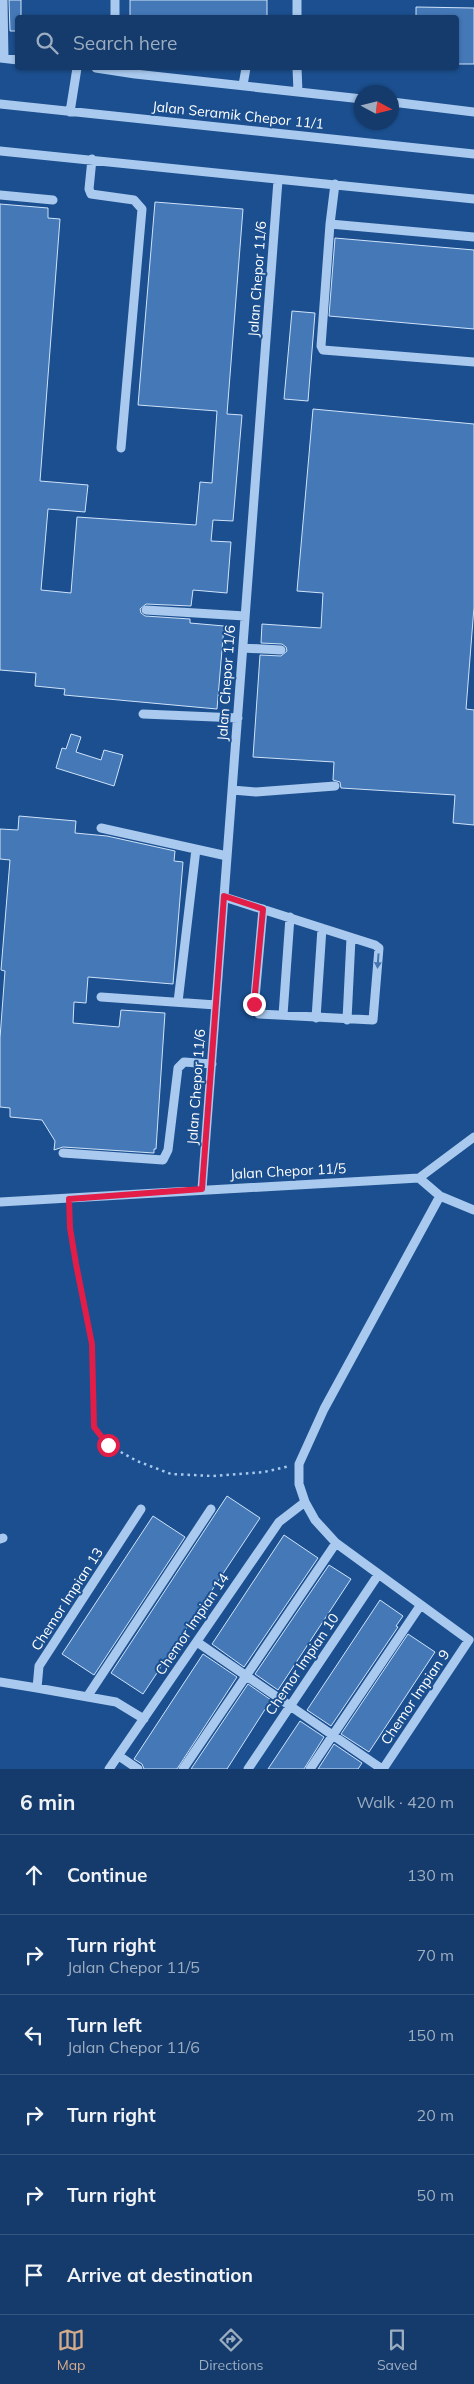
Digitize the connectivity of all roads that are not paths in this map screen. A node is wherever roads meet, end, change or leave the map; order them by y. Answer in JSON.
{"nodes":[{"id":1,"x":3,"y":0,"type":"edge"},
{"id":2,"x":115,"y":0,"type":"edge"},
{"id":3,"x":297,"y":0,"type":"edge"},
{"id":4,"x":115,"y":15,"type":"edge"},
{"id":5,"x":297,"y":15,"type":"edge"},
{"id":6,"x":2,"y":58,"type":"edge"},
{"id":7,"x":15,"y":60,"type":"edge"},
{"id":8,"x":77,"y":70,"type":"edge"},
{"id":9,"x":246,"y":70,"type":"edge"},
{"id":10,"x":297,"y":70,"type":"edge"},
{"id":11,"x":135,"y":71,"type":"edge"},
{"id":12,"x":244,"y":85,"type":"junction"},
{"id":13,"x":298,"y":92,"type":"junction"},
{"id":14,"x":354,"y":98,"type":"edge"},
{"id":15,"x":399,"y":103,"type":"edge"},
{"id":16,"x":0,"y":104,"type":"edge"},
{"id":17,"x":70,"y":112,"type":"junction"},
{"id":18,"x":474,"y":112,"type":"edge"},
{"id":19,"x":0,"y":151,"type":"edge"},
{"id":20,"x":474,"y":154,"type":"edge"},
{"id":21,"x":92,"y":160,"type":"junction"},
{"id":22,"x":278,"y":180,"type":"junction"},
{"id":23,"x":335,"y":184,"type":"junction"},
{"id":24,"x":0,"y":195,"type":"edge"},
{"id":25,"x":474,"y":199,"type":"edge"},
{"id":26,"x":53,"y":200,"type":"dead end"},
{"id":27,"x":330,"y":224,"type":"junction"},
{"id":28,"x":474,"y":237,"type":"edge"},
{"id":29,"x":474,"y":362,"type":"edge"},
{"id":30,"x":120,"y":448,"type":"dead end"},
{"id":31,"x":146,"y":610,"type":"dead end"},
{"id":32,"x":245,"y":616,"type":"junction"},
{"id":33,"x":243,"y":648,"type":"junction"},
{"id":34,"x":282,"y":650,"type":"dead end"},
{"id":35,"x":143,"y":714,"type":"dead end"},
{"id":36,"x":238,"y":718,"type":"junction"},
{"id":37,"x":335,"y":786,"type":"dead end"},
{"id":38,"x":232,"y":790,"type":"junction"},
{"id":39,"x":101,"y":828,"type":"dead end"},
{"id":40,"x":196,"y":849,"type":"junction"},
{"id":41,"x":227,"y":856,"type":"junction"},
{"id":42,"x":224,"y":896,"type":"junction"},
{"id":43,"x":263,"y":909,"type":"junction"},
{"id":44,"x":290,"y":917,"type":"junction"},
{"id":45,"x":322,"y":928,"type":"junction"},
{"id":46,"x":351,"y":938,"type":"junction"},
{"id":47,"x":101,"y":996,"type":"dead end"},
{"id":48,"x":178,"y":1002,"type":"junction"},
{"id":49,"x":216,"y":1004,"type":"junction"},
{"id":50,"x":283,"y":1015,"type":"junction"},
{"id":51,"x":316,"y":1018,"type":"junction"},
{"id":52,"x":347,"y":1020,"type":"junction"},
{"id":53,"x":212,"y":1064,"type":"junction"},
{"id":54,"x":474,"y":1137,"type":"edge"},
{"id":55,"x":63,"y":1154,"type":"dead end"},
{"id":56,"x":419,"y":1178,"type":"junction"},
{"id":57,"x":202,"y":1189,"type":"junction"},
{"id":58,"x":440,"y":1196,"type":"junction"},
{"id":59,"x":0,"y":1202,"type":"edge"},
{"id":60,"x":474,"y":1210,"type":"edge"},
{"id":61,"x":305,"y":1502,"type":"junction"},
{"id":62,"x":141,"y":1509,"type":"dead end"},
{"id":63,"x":211,"y":1510,"type":"dead end"},
{"id":64,"x":336,"y":1543,"type":"junction"},
{"id":65,"x":378,"y":1575,"type":"junction"},
{"id":66,"x":420,"y":1606,"type":"junction"},
{"id":67,"x":197,"y":1642,"type":"junction"},
{"id":68,"x":246,"y":1675,"type":"junction"},
{"id":69,"x":0,"y":1682,"type":"edge"},
{"id":70,"x":38,"y":1688,"type":"junction"},
{"id":71,"x":87,"y":1697,"type":"junction"},
{"id":72,"x":290,"y":1706,"type":"junction"},
{"id":73,"x":144,"y":1719,"type":"junction"},
{"id":74,"x":332,"y":1735,"type":"junction"},
{"id":75,"x":118,"y":1756,"type":"junction"},
{"id":76,"x":109,"y":1769,"type":"edge"},
{"id":77,"x":138,"y":1769,"type":"edge"},
{"id":78,"x":183,"y":1769,"type":"edge"},
{"id":79,"x":248,"y":1769,"type":"edge"},
{"id":80,"x":310,"y":1769,"type":"edge"},
{"id":81,"x":383,"y":1769,"type":"edge"}],
"edges":[{"from":1,"to":6,"type":"street"},
{"from":2,"to":4,"type":"street"},
{"from":3,"to":5,"type":"street"},
{"from":6,"to":7,"type":"street"},
{"from":8,"to":17,"type":"street"},
{"from":9,"to":12,"type":"street"},
{"from":10,"to":13,"type":"street"},
{"from":11,"to":12,"type":"street"},
{"from":12,"to":13,"type":"street"},
{"from":13,"to":14,"type":"street"},
{"from":15,"to":18,"type":"street"},
{"from":16,"to":17,"type":"street","name":"Jalan Seramik Chepor 11/1"},
{"from":17,"to":20,"type":"street","name":"Jalan Seramik Chepor 11/1"},
{"from":19,"to":21,"type":"street"},
{"from":21,"to":22,"type":"street"},
{"from":21,"to":30,"type":"street"},
{"from":22,"to":23,"type":"street"},
{"from":22,"to":32,"type":"street","name":"Jalan Chepor 11/6"},
{"from":23,"to":25,"type":"street"},
{"from":23,"to":27,"type":"street"},
{"from":24,"to":26,"type":"street"},
{"from":27,"to":28,"type":"street"},
{"from":27,"to":29,"type":"street"},
{"from":31,"to":32,"type":"street"},
{"from":32,"to":33,"type":"street","name":"Jalan Chepor 11/6"},
{"from":33,"to":34,"type":"street"},
{"from":33,"to":36,"type":"street","name":"Jalan Chepor 11/6"},
{"from":35,"to":36,"type":"street"},
{"from":36,"to":38,"type":"street","name":"Jalan Chepor 11/6"},
{"from":37,"to":38,"type":"street"},
{"from":38,"to":41,"type":"street","name":"Jalan Chepor 11/6"},
{"from":39,"to":40,"type":"street"},
{"from":40,"to":41,"type":"street"},
{"from":40,"to":48,"type":"street"},
{"from":41,"to":42,"type":"street","name":"Jalan Chepor 11/6"},
{"from":42,"to":43,"type":"street"},
{"from":42,"to":49,"type":"street","name":"Jalan Chepor 11/6"},
{"from":43,"to":44,"type":"street"},
{"from":43,"to":50,"type":"street"},
{"from":44,"to":45,"type":"street"},
{"from":44,"to":50,"type":"street"},
{"from":45,"to":46,"type":"street"},
{"from":45,"to":51,"type":"street"},
{"from":46,"to":52,"type":"street"},
{"from":46,"to":52,"type":"street","one_way":true},
{"from":47,"to":48,"type":"street"},
{"from":48,"to":49,"type":"street"},
{"from":49,"to":53,"type":"street","name":"Jalan Chepor 11/6"},
{"from":50,"to":51,"type":"street"},
{"from":51,"to":52,"type":"street"},
{"from":53,"to":55,"type":"street"},
{"from":53,"to":57,"type":"street","name":"Jalan Chepor 11/6"},
{"from":54,"to":56,"type":"street"},
{"from":56,"to":57,"type":"street","name":"Jalan Chepor 11/5"},
{"from":56,"to":58,"type":"street"},
{"from":57,"to":59,"type":"street","name":"Jalan Chepor 11/5"},
{"from":58,"to":60,"type":"street"},
{"from":58,"to":61,"type":"street"},
{"from":61,"to":64,"type":"street"},
{"from":61,"to":67,"type":"street","name":"Chemor Impian 14"},
{"from":62,"to":70,"type":"street","name":"Chemor Impian 13"},
{"from":63,"to":71,"type":"street"},
{"from":64,"to":65,"type":"street"},
{"from":64,"to":68,"type":"street"},
{"from":65,"to":66,"type":"street"},
{"from":65,"to":72,"type":"street","name":"Chemor Impian 10"},
{"from":66,"to":74,"type":"street"},
{"from":66,"to":81,"type":"street","name":"Chemor Impian 9"},
{"from":67,"to":68,"type":"street"},
{"from":67,"to":73,"type":"street","name":"Chemor Impian 14"},
{"from":68,"to":72,"type":"street"},
{"from":68,"to":78,"type":"street"},
{"from":69,"to":70,"type":"street"},
{"from":70,"to":71,"type":"street"},
{"from":71,"to":73,"type":"street"},
{"from":72,"to":74,"type":"street"},
{"from":72,"to":79,"type":"street","name":"Chemor Impian 10"},
{"from":73,"to":75,"type":"street","name":"Chemor Impian 14"},
{"from":74,"to":80,"type":"street"},
{"from":74,"to":81,"type":"street"},
{"from":75,"to":76,"type":"street","name":"Chemor Impian 14"},
{"from":75,"to":77,"type":"street"}]}
